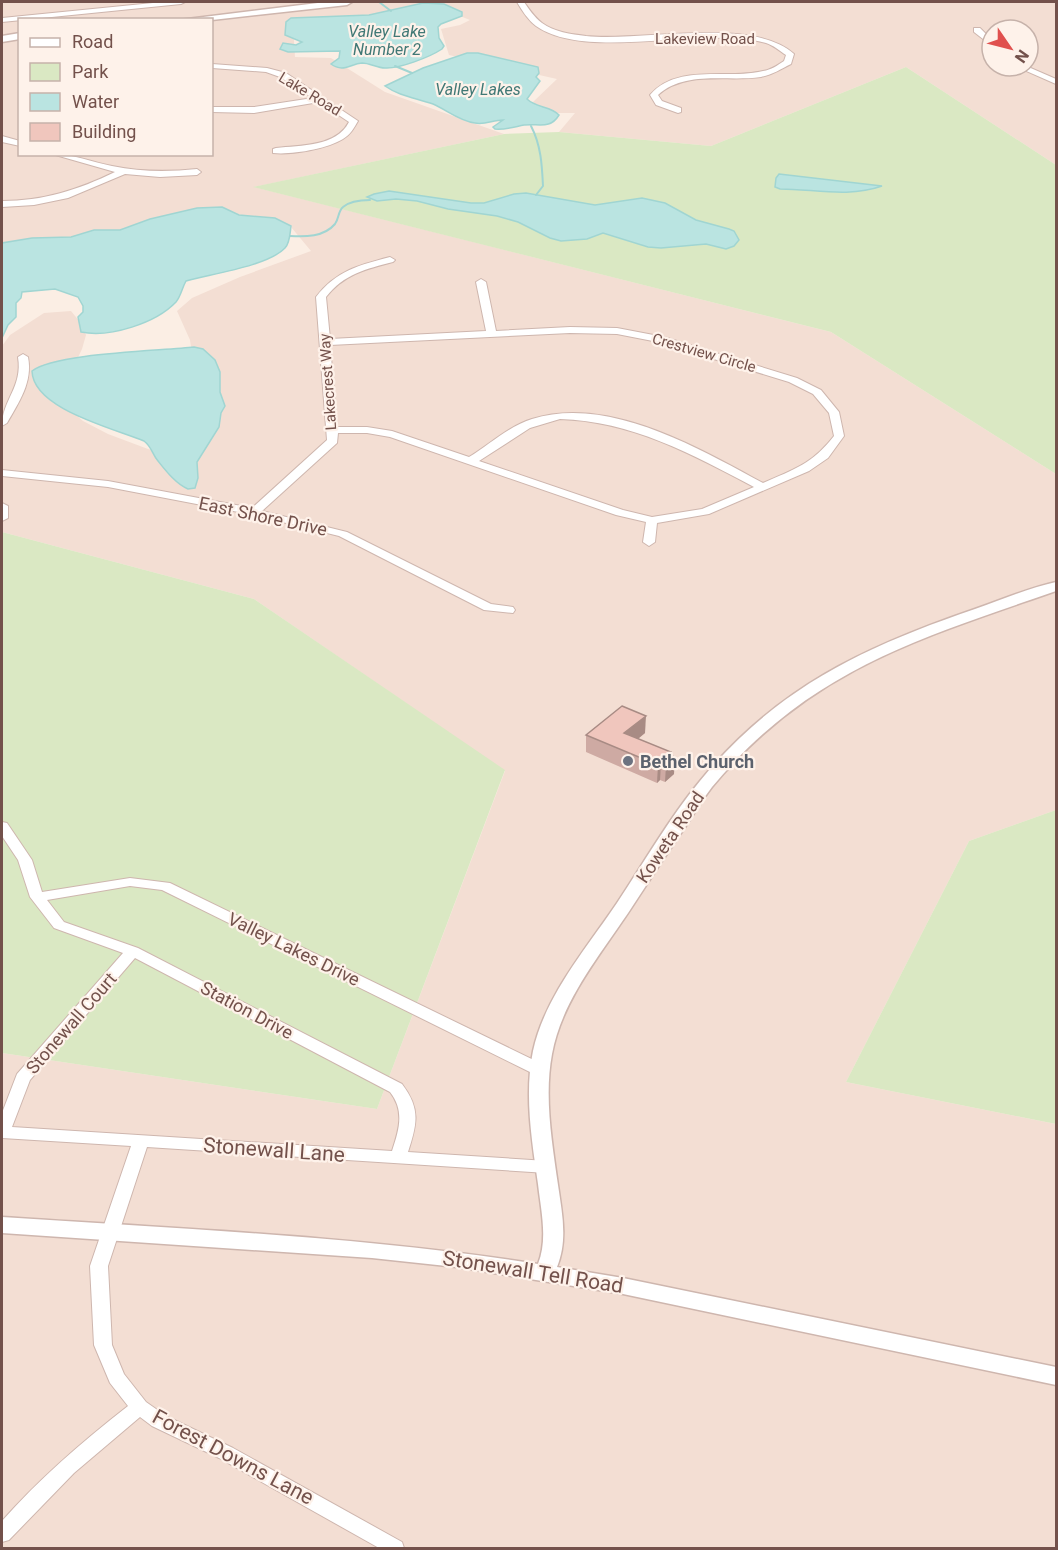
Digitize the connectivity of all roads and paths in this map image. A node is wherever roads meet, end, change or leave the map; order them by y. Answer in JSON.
{"nodes":[{"id":1,"x":181,"y":2,"type":"edge"},
{"id":2,"x":347,"y":2,"type":"edge"},
{"id":3,"x":520,"y":2,"type":"edge"},
{"id":4,"x":128,"y":4,"type":"edge"},
{"id":5,"x":201,"y":18,"type":"edge"},
{"id":6,"x":2,"y":20,"type":"edge"},
{"id":7,"x":977,"y":30,"type":"dead end"},
{"id":8,"x":980,"y":33,"type":"edge"},
{"id":9,"x":18,"y":36,"type":"edge"},
{"id":10,"x":2,"y":39,"type":"edge"},
{"id":11,"x":213,"y":66,"type":"edge"},
{"id":12,"x":1040,"y":75,"type":"edge"},
{"id":13,"x":1056,"y":82,"type":"edge"},
{"id":14,"x":320,"y":99,"type":"junction"},
{"id":15,"x":213,"y":110,"type":"edge"},
{"id":16,"x":678,"y":110,"type":"dead end"},
{"id":17,"x":18,"y":133,"type":"edge"},
{"id":18,"x":3,"y":140,"type":"edge"},
{"id":19,"x":18,"y":144,"type":"edge"},
{"id":20,"x":276,"y":150,"type":"dead end"},
{"id":21,"x":64,"y":156,"type":"edge"},
{"id":22,"x":123,"y":171,"type":"junction"},
{"id":23,"x":197,"y":172,"type":"dead end"},
{"id":24,"x":2,"y":204,"type":"edge"},
{"id":25,"x":390,"y":260,"type":"dead end"},
{"id":26,"x":482,"y":282,"type":"dead end"},
{"id":27,"x":492,"y":334,"type":"junction"},
{"id":28,"x":325,"y":342,"type":"junction"},
{"id":29,"x":23,"y":357,"type":"dead end"},
{"id":30,"x":573,"y":401,"type":"dead end"},
{"id":31,"x":572,"y":415,"type":"junction"},
{"id":32,"x":2,"y":423,"type":"edge"},
{"id":33,"x":332,"y":430,"type":"junction"},
{"id":34,"x":471,"y":461,"type":"junction"},
{"id":35,"x":2,"y":473,"type":"edge"},
{"id":36,"x":763,"y":487,"type":"junction"},
{"id":37,"x":2,"y":506,"type":"edge"},
{"id":38,"x":254,"y":512,"type":"junction"},
{"id":39,"x":2,"y":518,"type":"edge"},
{"id":40,"x":652,"y":520,"type":"junction"},
{"id":41,"x":649,"y":542,"type":"dead end"},
{"id":42,"x":1056,"y":586,"type":"edge"},
{"id":43,"x":509,"y":610,"type":"dead end"},
{"id":44,"x":2,"y":826,"type":"edge"},
{"id":45,"x":37,"y":897,"type":"junction"},
{"id":46,"x":133,"y":951,"type":"junction"},
{"id":47,"x":540,"y":1070,"type":"junction"},
{"id":48,"x":2,"y":1132,"type":"edge"},
{"id":49,"x":141,"y":1141,"type":"junction"},
{"id":50,"x":398,"y":1158,"type":"junction"},
{"id":51,"x":547,"y":1167,"type":"junction"},
{"id":52,"x":2,"y":1225,"type":"edge"},
{"id":53,"x":111,"y":1232,"type":"junction"},
{"id":54,"x":545,"y":1272,"type":"junction"},
{"id":55,"x":1056,"y":1376,"type":"edge"},
{"id":56,"x":140,"y":1407,"type":"junction"},
{"id":57,"x":2,"y":1534,"type":"edge"},
{"id":58,"x":395,"y":1548,"type":"edge"}],
"edges":[{"from":1,"to":4,"type":"street"},
{"from":2,"to":5,"type":"street"},
{"from":3,"to":16,"type":"street","name":"Lakeview Road"},
{"from":4,"to":6,"type":"street"},
{"from":7,"to":8,"type":"street"},
{"from":9,"to":10,"type":"street"},
{"from":11,"to":14,"type":"street","name":"Lake Road"},
{"from":12,"to":13,"type":"street"},
{"from":14,"to":15,"type":"street"},
{"from":14,"to":20,"type":"street","name":"Lake Road"},
{"from":17,"to":18,"type":"street"},
{"from":18,"to":19,"type":"street"},
{"from":21,"to":22,"type":"street"},
{"from":22,"to":23,"type":"street"},
{"from":22,"to":24,"type":"street"},
{"from":25,"to":28,"type":"street","name":"Lakecrest Way"},
{"from":26,"to":27,"type":"street"},
{"from":27,"to":28,"type":"street","name":"Crestview Circle"},
{"from":27,"to":36,"type":"street","name":"Crestview Circle"},
{"from":28,"to":33,"type":"street","name":"Lakecrest Way"},
{"from":29,"to":32,"type":"street"},
{"from":30,"to":31,"type":"street"},
{"from":31,"to":34,"type":"street"},
{"from":31,"to":36,"type":"street"},
{"from":33,"to":34,"type":"street","name":"Crestview Circle"},
{"from":33,"to":38,"type":"street","name":"Lakecrest Way"},
{"from":34,"to":40,"type":"street","name":"Crestview Circle"},
{"from":35,"to":38,"type":"street","name":"East Shore Drive"},
{"from":36,"to":40,"type":"street","name":"Crestview Circle"},
{"from":37,"to":39,"type":"street"},
{"from":38,"to":43,"type":"street","name":"East Shore Drive"},
{"from":40,"to":41,"type":"street"},
{"from":42,"to":47,"type":"street","name":"Koweta Road"},
{"from":44,"to":45,"type":"street"},
{"from":45,"to":46,"type":"street","name":"Station Drive"},
{"from":45,"to":47,"type":"street","name":"Valley Lakes Drive"},
{"from":46,"to":48,"type":"street","name":"Stonewall Court"},
{"from":46,"to":50,"type":"street","name":"Station Drive"},
{"from":47,"to":51,"type":"street","name":"Koweta Road"},
{"from":48,"to":49,"type":"street","name":"Stonewall Lane"},
{"from":49,"to":50,"type":"street","name":"Stonewall Lane"},
{"from":49,"to":53,"type":"street","name":"Forest Downs Lane"},
{"from":50,"to":51,"type":"street","name":"Stonewall Lane"},
{"from":51,"to":54,"type":"street","name":"Koweta Road"},
{"from":52,"to":53,"type":"street","name":"Stonewall Tell Road"},
{"from":53,"to":54,"type":"street","name":"Stonewall Tell Road"},
{"from":53,"to":56,"type":"street","name":"Forest Downs Lane"},
{"from":54,"to":55,"type":"street","name":"Stonewall Tell Road"},
{"from":56,"to":57,"type":"street"},
{"from":56,"to":58,"type":"street","name":"Forest Downs Lane"}]}
